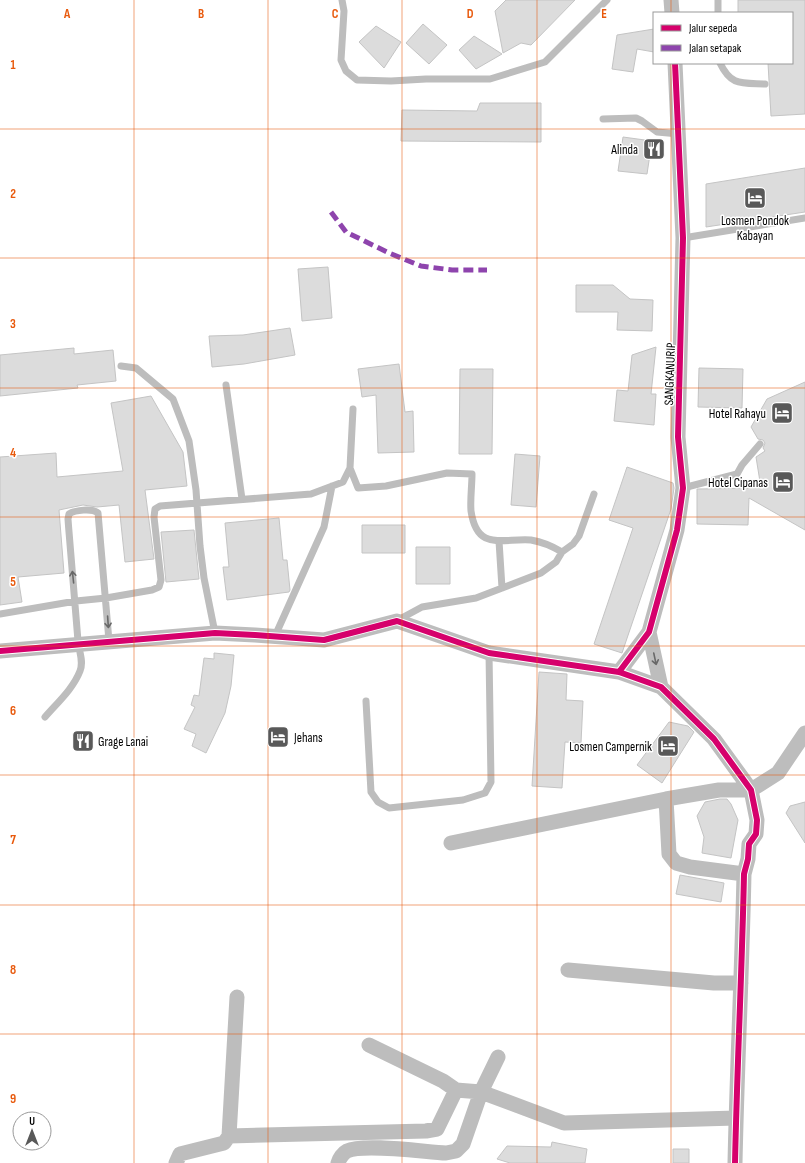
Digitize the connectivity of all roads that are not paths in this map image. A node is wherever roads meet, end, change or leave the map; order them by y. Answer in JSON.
{"nodes":[{"id":1,"x":342,"y":0,"type":"edge"},
{"id":2,"x":607,"y":0,"type":"edge"},
{"id":3,"x":671,"y":0,"type":"edge"},
{"id":4,"x":718,"y":0,"type":"edge"},
{"id":5,"x":672,"y":12,"type":"edge"},
{"id":6,"x":718,"y":12,"type":"edge"},
{"id":7,"x":675,"y":64,"type":"edge"},
{"id":8,"x":721,"y":64,"type":"edge"},
{"id":9,"x":765,"y":84,"type":"dead end"},
{"id":10,"x":602,"y":118,"type":"dead end"},
{"id":11,"x":679,"y":134,"type":"junction"},
{"id":12,"x":805,"y":218,"type":"edge"},
{"id":13,"x":684,"y":238,"type":"junction"},
{"id":14,"x":121,"y":366,"type":"dead end"},
{"id":15,"x":226,"y":385,"type":"dead end"},
{"id":16,"x":353,"y":409,"type":"dead end"},
{"id":17,"x":760,"y":444,"type":"dead end"},
{"id":18,"x":350,"y":468,"type":"junction"},
{"id":19,"x":332,"y":486,"type":"junction"},
{"id":20,"x":683,"y":488,"type":"junction"},
{"id":21,"x":594,"y":494,"type":"dead end"},
{"id":22,"x":242,"y":499,"type":"junction"},
{"id":23,"x":196,"y":502,"type":"junction"},
{"id":24,"x":499,"y":541,"type":"junction"},
{"id":25,"x":562,"y":552,"type":"junction"},
{"id":26,"x":502,"y":588,"type":"junction"},
{"id":27,"x":106,"y":598,"type":"junction"},
{"id":28,"x":76,"y":600,"type":"junction"},
{"id":29,"x":0,"y":614,"type":"edge"},
{"id":30,"x":397,"y":621,"type":"junction"},
{"id":31,"x":649,"y":632,"type":"junction"},
{"id":32,"x":215,"y":633,"type":"junction"},
{"id":33,"x":275,"y":636,"type":"junction"},
{"id":34,"x":109,"y":641,"type":"junction"},
{"id":35,"x":78,"y":643,"type":"junction"},
{"id":36,"x":0,"y":650,"type":"edge"},
{"id":37,"x":489,"y":653,"type":"junction"},
{"id":38,"x":619,"y":672,"type":"junction"},
{"id":39,"x":660,"y":687,"type":"junction"},
{"id":40,"x":366,"y":701,"type":"dead end"},
{"id":41,"x":45,"y":717,"type":"dead end"},
{"id":42,"x":805,"y":733,"type":"edge"},
{"id":43,"x":751,"y":790,"type":"junction"},
{"id":44,"x":666,"y":799,"type":"junction"},
{"id":45,"x":451,"y":843,"type":"dead end"},
{"id":46,"x":744,"y":874,"type":"junction"},
{"id":47,"x":568,"y":970,"type":"dead end"},
{"id":48,"x":741,"y":983,"type":"junction"},
{"id":49,"x":237,"y":997,"type":"dead end"},
{"id":50,"x":369,"y":1045,"type":"dead end"},
{"id":51,"x":498,"y":1057,"type":"dead end"},
{"id":52,"x":456,"y":1090,"type":"junction"},
{"id":53,"x":481,"y":1092,"type":"junction"},
{"id":54,"x":736,"y":1118,"type":"junction"},
{"id":55,"x":229,"y":1136,"type":"junction"},
{"id":56,"x":176,"y":1163,"type":"edge"},
{"id":57,"x":338,"y":1163,"type":"edge"},
{"id":58,"x":735,"y":1163,"type":"edge"}],
"edges":[{"from":1,"to":2,"type":"lane"},
{"from":3,"to":5,"type":"street"},
{"from":4,"to":6,"type":"lane"},
{"from":7,"to":11,"type":"street","name":"SANGKANURIP"},
{"from":8,"to":9,"type":"lane"},
{"from":10,"to":11,"type":"lane"},
{"from":11,"to":13,"type":"street","name":"SANGKANURIP"},
{"from":12,"to":13,"type":"lane"},
{"from":13,"to":20,"type":"street","name":"SANGKANURIP"},
{"from":14,"to":23,"type":"lane"},
{"from":15,"to":22,"type":"lane"},
{"from":16,"to":18,"type":"lane"},
{"from":17,"to":20,"type":"lane"},
{"from":18,"to":19,"type":"lane"},
{"from":18,"to":24,"type":"lane"},
{"from":19,"to":22,"type":"lane"},
{"from":19,"to":33,"type":"lane"},
{"from":20,"to":31,"type":"street","name":"SANGKANURIP"},
{"from":21,"to":25,"type":"lane"},
{"from":22,"to":23,"type":"lane"},
{"from":23,"to":27,"type":"lane"},
{"from":23,"to":32,"type":"lane"},
{"from":24,"to":25,"type":"lane"},
{"from":24,"to":26,"type":"lane"},
{"from":25,"to":26,"type":"lane"},
{"from":26,"to":30,"type":"lane"},
{"from":27,"to":28,"type":"lane"},
{"from":28,"to":27,"type":"lane","one_way":true},
{"from":27,"to":34,"type":"lane","one_way":true},
{"from":28,"to":29,"type":"lane"},
{"from":28,"to":35,"type":"lane"},
{"from":30,"to":33,"type":"street"},
{"from":30,"to":37,"type":"street"},
{"from":31,"to":38,"type":"street","name":"SANGKANURIP"},
{"from":31,"to":39,"type":"street","one_way":true},
{"from":32,"to":33,"type":"street"},
{"from":32,"to":34,"type":"street"},
{"from":34,"to":35,"type":"street"},
{"from":35,"to":36,"type":"street"},
{"from":35,"to":41,"type":"lane"},
{"from":37,"to":38,"type":"street"},
{"from":37,"to":40,"type":"lane"},
{"from":38,"to":39,"type":"street"},
{"from":39,"to":43,"type":"street"},
{"from":42,"to":43,"type":"street"},
{"from":43,"to":44,"type":"street"},
{"from":43,"to":46,"type":"street"},
{"from":44,"to":45,"type":"street"},
{"from":44,"to":46,"type":"street"},
{"from":46,"to":48,"type":"street"},
{"from":47,"to":48,"type":"street"},
{"from":48,"to":54,"type":"street"},
{"from":49,"to":55,"type":"street"},
{"from":50,"to":52,"type":"street"},
{"from":51,"to":53,"type":"street"},
{"from":52,"to":53,"type":"street"},
{"from":52,"to":55,"type":"street"},
{"from":53,"to":54,"type":"street"},
{"from":53,"to":57,"type":"street"},
{"from":54,"to":58,"type":"street"},
{"from":55,"to":56,"type":"street"}]}
